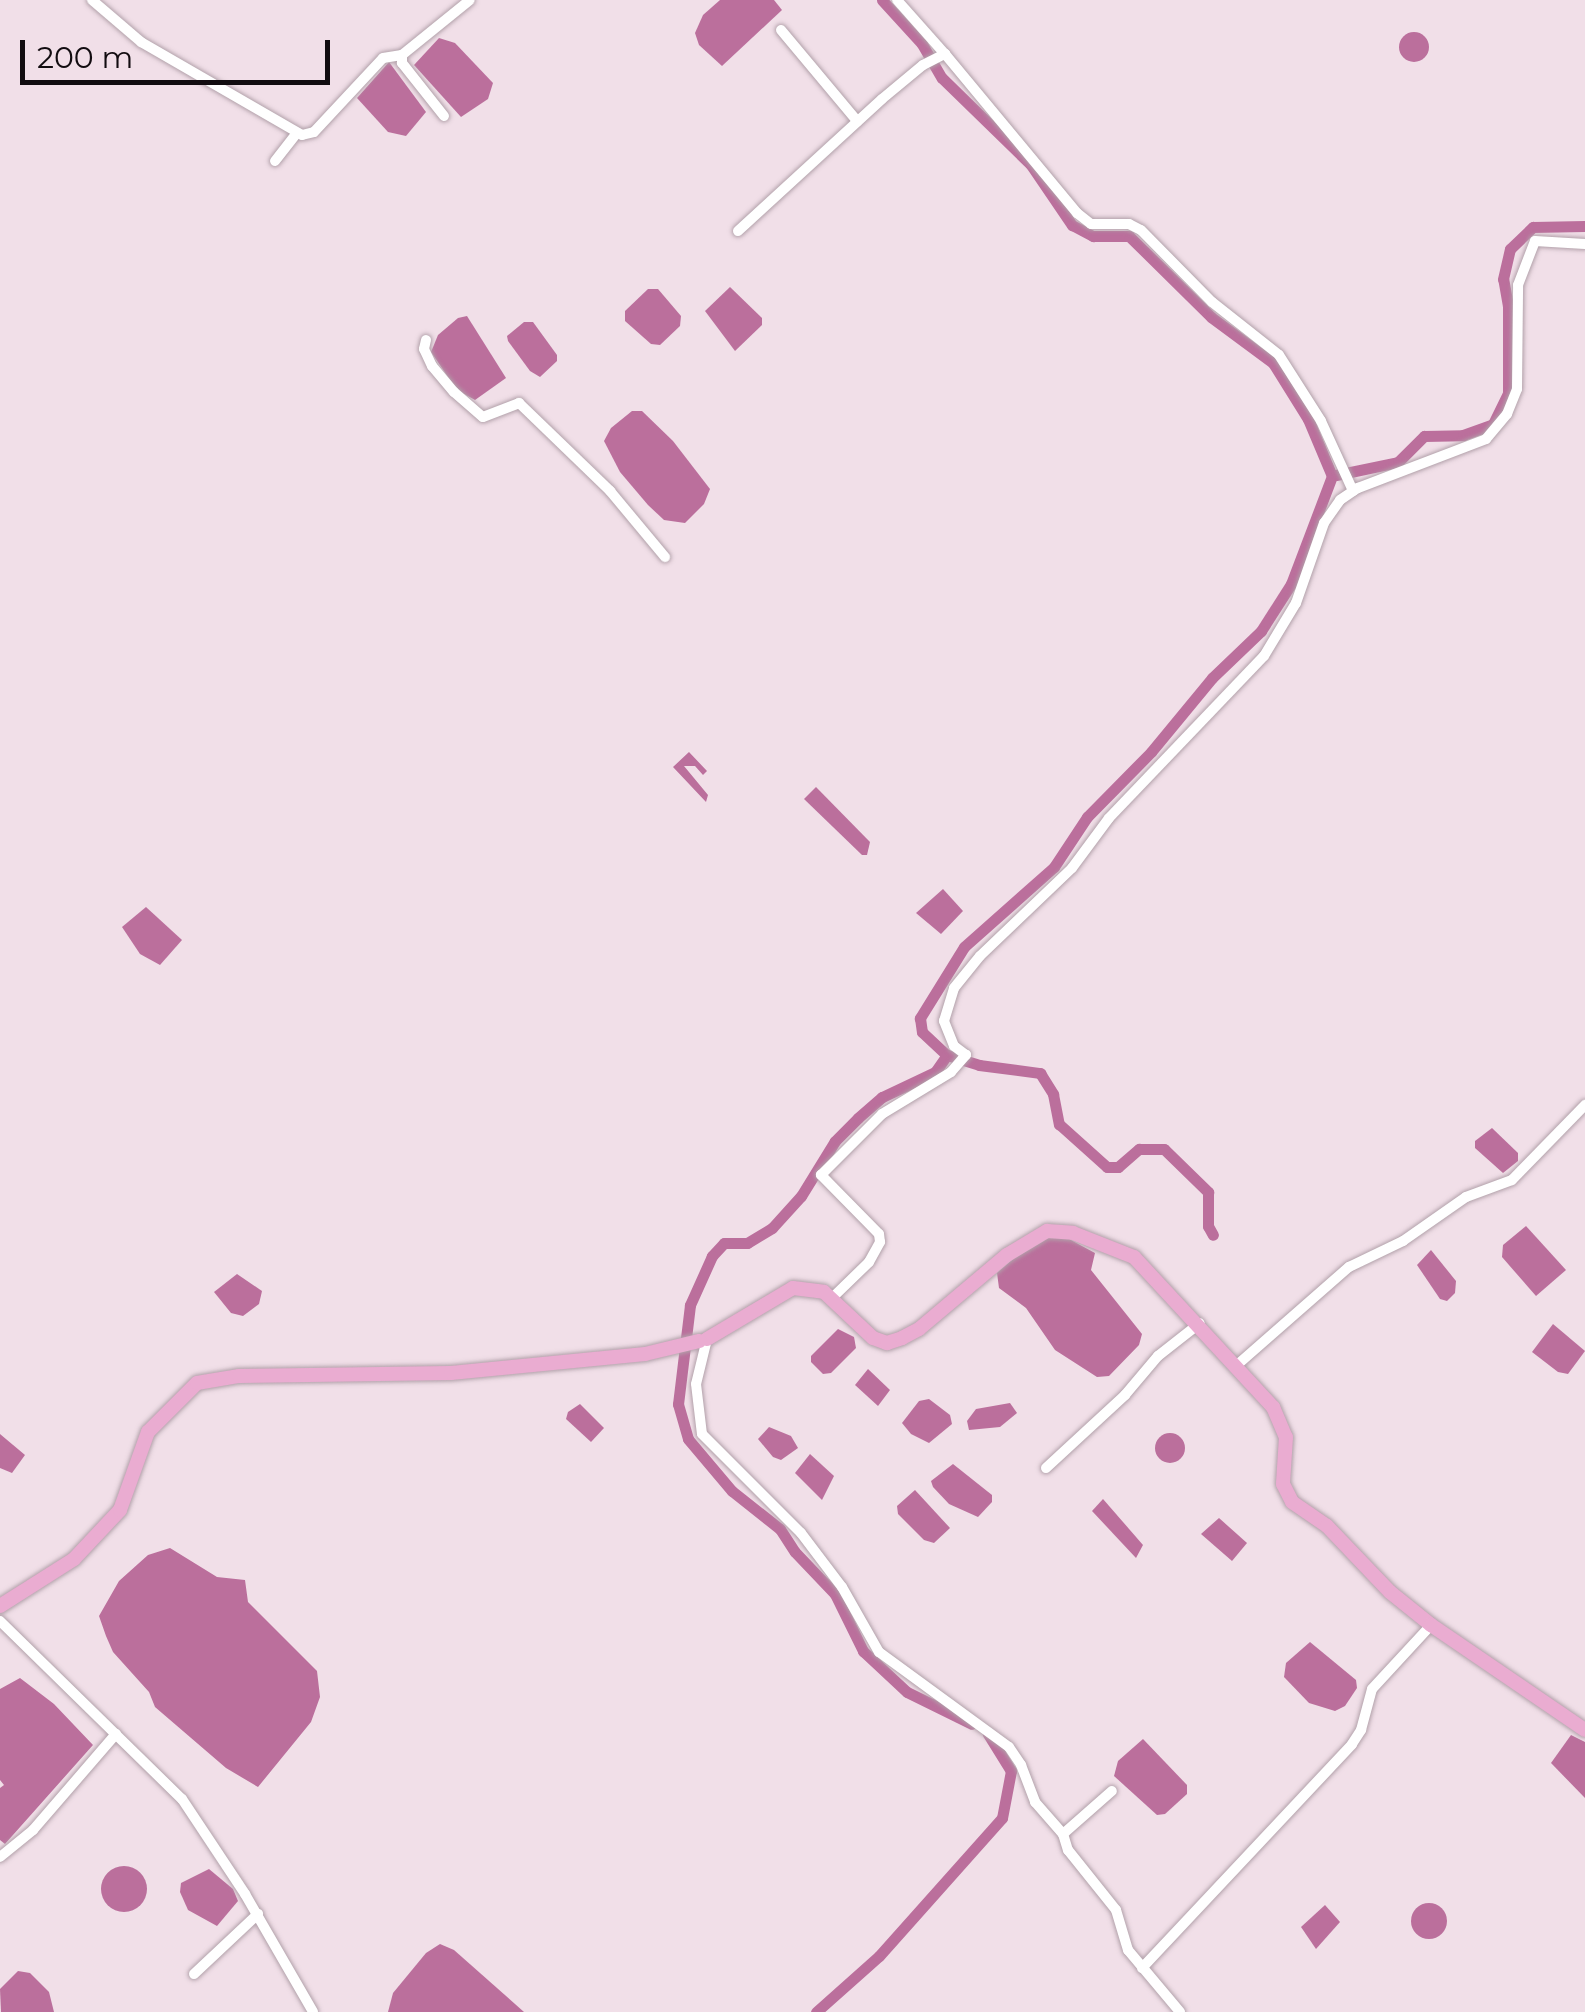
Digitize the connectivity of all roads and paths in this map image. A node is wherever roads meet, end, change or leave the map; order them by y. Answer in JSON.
{"nodes":[{"id":1,"x":92,"y":0,"type":"edge"},
{"id":2,"x":470,"y":0,"type":"edge"},
{"id":3,"x":897,"y":0,"type":"edge"},
{"id":4,"x":781,"y":30,"type":"dead end"},
{"id":5,"x":946,"y":54,"type":"junction"},
{"id":6,"x":402,"y":55,"type":"junction"},
{"id":7,"x":444,"y":116,"type":"dead end"},
{"id":8,"x":858,"y":121,"type":"junction"},
{"id":9,"x":298,"y":133,"type":"junction"},
{"id":10,"x":274,"y":161,"type":"dead end"},
{"id":11,"x":738,"y":231,"type":"dead end"},
{"id":12,"x":1585,"y":244,"type":"edge"},
{"id":13,"x":426,"y":340,"type":"dead end"},
{"id":14,"x":1354,"y":491,"type":"junction"},
{"id":15,"x":665,"y":557,"type":"dead end"},
{"id":16,"x":1585,"y":1105,"type":"edge"},
{"id":17,"x":831,"y":1299,"type":"junction"},
{"id":18,"x":1200,"y":1323,"type":"junction"},
{"id":19,"x":703,"y":1340,"type":"junction"},
{"id":20,"x":1237,"y":1364,"type":"junction"},
{"id":21,"x":1046,"y":1468,"type":"dead end"},
{"id":22,"x":0,"y":1606,"type":"edge"},
{"id":23,"x":0,"y":1622,"type":"edge"},
{"id":24,"x":1431,"y":1625,"type":"junction"},
{"id":25,"x":1585,"y":1730,"type":"edge"},
{"id":26,"x":116,"y":1734,"type":"junction"},
{"id":27,"x":1112,"y":1790,"type":"dead end"},
{"id":28,"x":1063,"y":1834,"type":"junction"},
{"id":29,"x":0,"y":1858,"type":"edge"},
{"id":30,"x":258,"y":1914,"type":"junction"},
{"id":31,"x":1142,"y":1968,"type":"junction"},
{"id":32,"x":194,"y":1974,"type":"dead end"},
{"id":33,"x":313,"y":2012,"type":"edge"},
{"id":34,"x":1180,"y":2012,"type":"edge"}],
"edges":[{"from":1,"to":9,"type":"street"},
{"from":2,"to":6,"type":"street"},
{"from":3,"to":5,"type":"street"},
{"from":4,"to":8,"type":"street"},
{"from":5,"to":8,"type":"street"},
{"from":5,"to":14,"type":"street"},
{"from":6,"to":7,"type":"street"},
{"from":6,"to":9,"type":"street"},
{"from":8,"to":11,"type":"street"},
{"from":9,"to":10,"type":"street"},
{"from":12,"to":14,"type":"street"},
{"from":13,"to":15,"type":"street"},
{"from":14,"to":17,"type":"street"},
{"from":16,"to":20,"type":"street"},
{"from":17,"to":18,"type":"main road"},
{"from":17,"to":19,"type":"main road"},
{"from":18,"to":20,"type":"main road"},
{"from":18,"to":21,"type":"street"},
{"from":19,"to":22,"type":"main road"},
{"from":19,"to":28,"type":"street"},
{"from":20,"to":24,"type":"main road"},
{"from":23,"to":26,"type":"street"},
{"from":24,"to":25,"type":"main road"},
{"from":24,"to":31,"type":"street"},
{"from":26,"to":29,"type":"street"},
{"from":26,"to":30,"type":"street"},
{"from":27,"to":28,"type":"street"},
{"from":28,"to":31,"type":"street"},
{"from":30,"to":32,"type":"street"},
{"from":30,"to":33,"type":"street"},
{"from":31,"to":34,"type":"street"}]}
